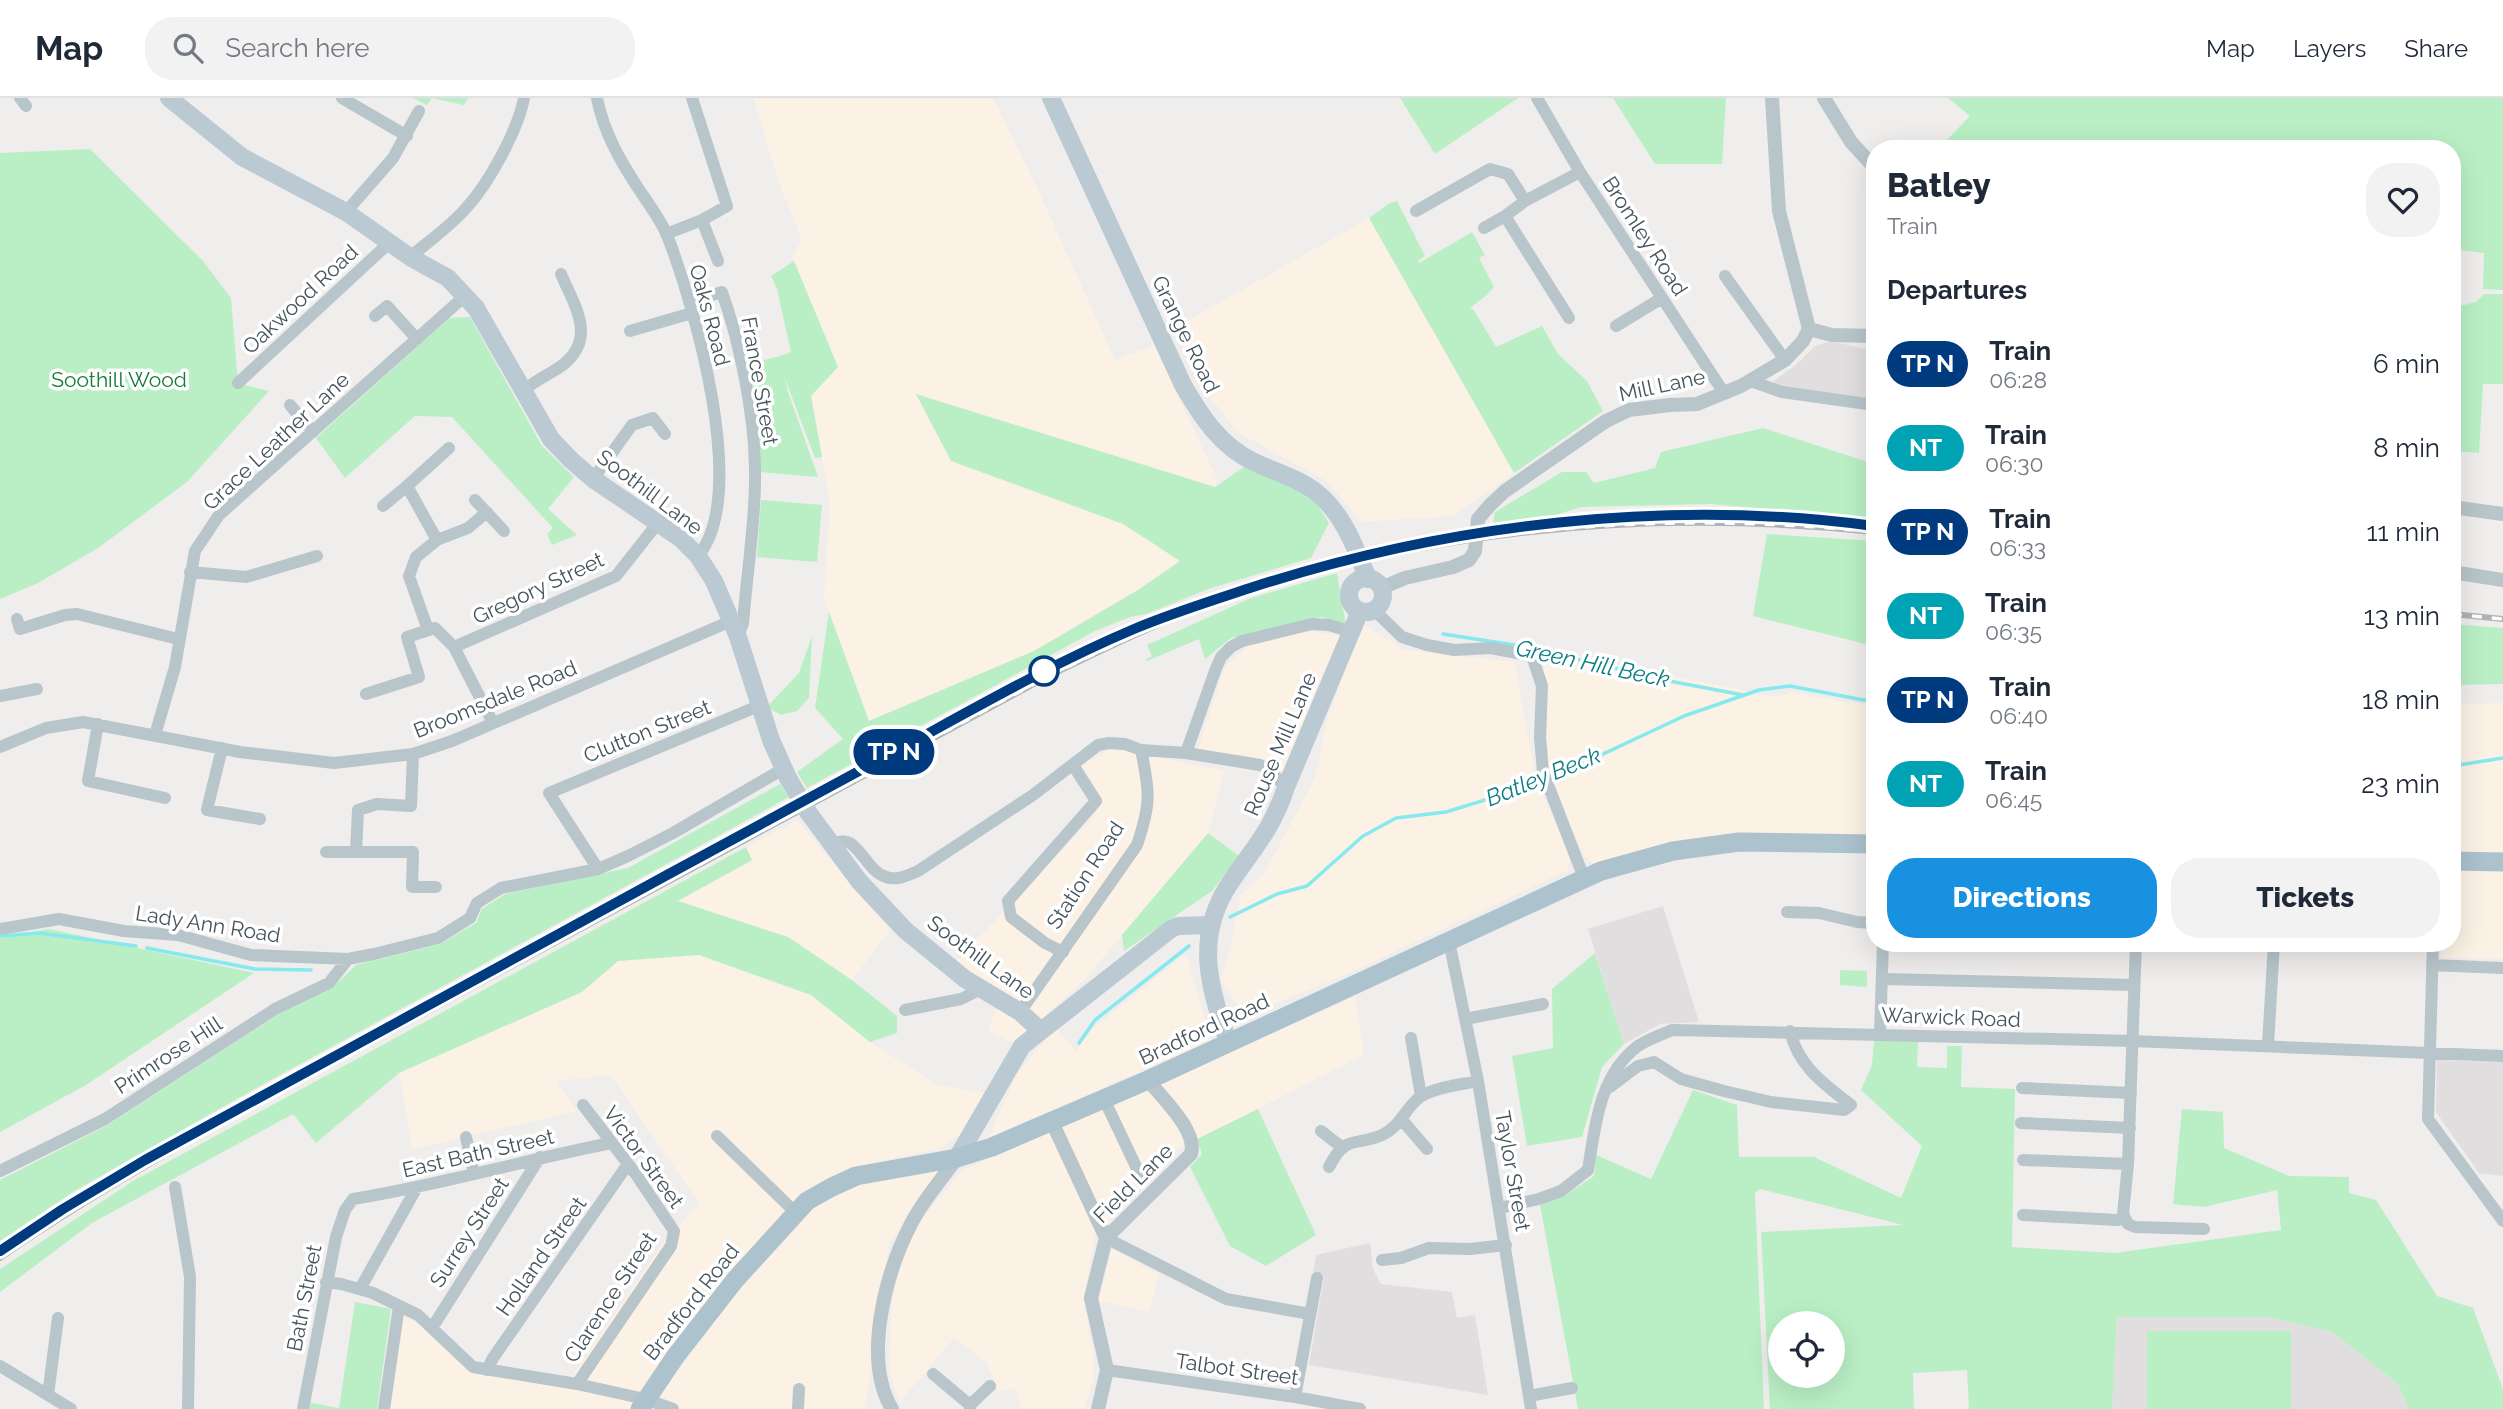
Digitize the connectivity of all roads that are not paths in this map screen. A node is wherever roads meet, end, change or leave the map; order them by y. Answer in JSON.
{"nodes":[{"id":1,"x":169,"y":98,"type":"edge"},
{"id":2,"x":342,"y":98,"type":"edge"},
{"id":3,"x":524,"y":98,"type":"edge"},
{"id":4,"x":597,"y":98,"type":"edge"},
{"id":5,"x":692,"y":98,"type":"edge"},
{"id":6,"x":1051,"y":98,"type":"edge"},
{"id":7,"x":1536,"y":98,"type":"edge"},
{"id":8,"x":1772,"y":98,"type":"edge"},
{"id":9,"x":1824,"y":98,"type":"edge"},
{"id":10,"x":419,"y":111,"type":"dead end"},
{"id":11,"x":407,"y":136,"type":"junction"},
{"id":12,"x":1866,"y":158,"type":"edge"},
{"id":13,"x":1580,"y":173,"type":"junction"},
{"id":14,"x":1525,"y":201,"type":"junction"},
{"id":15,"x":1413,"y":209,"type":"dead end"},
{"id":16,"x":346,"y":212,"type":"junction"},
{"id":17,"x":1505,"y":216,"type":"junction"},
{"id":18,"x":702,"y":220,"type":"junction"},
{"id":19,"x":1483,"y":228,"type":"dead end"},
{"id":20,"x":666,"y":234,"type":"junction"},
{"id":21,"x":389,"y":243,"type":"junction"},
{"id":22,"x":410,"y":257,"type":"junction"},
{"id":23,"x":718,"y":261,"type":"dead end"},
{"id":24,"x":561,"y":274,"type":"dead end"},
{"id":25,"x":1725,"y":276,"type":"dead end"},
{"id":26,"x":466,"y":295,"type":"junction"},
{"id":27,"x":1662,"y":298,"type":"junction"},
{"id":28,"x":691,"y":308,"type":"junction"},
{"id":29,"x":374,"y":316,"type":"dead end"},
{"id":30,"x":1569,"y":317,"type":"dead end"},
{"id":31,"x":1616,"y":326,"type":"dead end"},
{"id":32,"x":1809,"y":329,"type":"junction"},
{"id":33,"x":630,"y":331,"type":"dead end"},
{"id":34,"x":1866,"y":336,"type":"edge"},
{"id":35,"x":417,"y":339,"type":"junction"},
{"id":36,"x":1785,"y":360,"type":"junction"},
{"id":37,"x":1751,"y":381,"type":"junction"},
{"id":38,"x":238,"y":383,"type":"dead end"},
{"id":39,"x":523,"y":391,"type":"junction"},
{"id":40,"x":1724,"y":393,"type":"junction"},
{"id":41,"x":1866,"y":404,"type":"edge"},
{"id":42,"x":290,"y":405,"type":"dead end"},
{"id":43,"x":313,"y":432,"type":"junction"},
{"id":44,"x":665,"y":434,"type":"dead end"},
{"id":45,"x":449,"y":448,"type":"dead end"},
{"id":46,"x":593,"y":479,"type":"junction"},
{"id":47,"x":407,"y":486,"type":"junction"},
{"id":48,"x":475,"y":500,"type":"dead end"},
{"id":49,"x":383,"y":506,"type":"dead end"},
{"id":50,"x":2461,"y":508,"type":"edge"},
{"id":51,"x":487,"y":512,"type":"junction"},
{"id":52,"x":2503,"y":514,"type":"edge"},
{"id":53,"x":657,"y":524,"type":"junction"},
{"id":54,"x":504,"y":531,"type":"dead end"},
{"id":55,"x":437,"y":540,"type":"junction"},
{"id":56,"x":317,"y":556,"type":"dead end"},
{"id":57,"x":698,"y":556,"type":"junction"},
{"id":58,"x":190,"y":572,"type":"junction"},
{"id":59,"x":2461,"y":573,"type":"edge"},
{"id":60,"x":2501,"y":579,"type":"edge"},
{"id":61,"x":1368,"y":583,"type":"junction"},
{"id":62,"x":1367,"y":610,"type":"junction"},
{"id":63,"x":17,"y":619,"type":"dead end"},
{"id":64,"x":735,"y":629,"type":"junction"},
{"id":65,"x":428,"y":630,"type":"junction"},
{"id":66,"x":1352,"y":632,"type":"junction"},
{"id":67,"x":178,"y":639,"type":"junction"},
{"id":68,"x":454,"y":647,"type":"junction"},
{"id":69,"x":37,"y":690,"type":"dead end"},
{"id":70,"x":366,"y":694,"type":"dead end"},
{"id":71,"x":0,"y":696,"type":"edge"},
{"id":72,"x":761,"y":705,"type":"junction"},
{"id":73,"x":493,"y":723,"type":"junction"},
{"id":74,"x":98,"y":724,"type":"junction"},
{"id":75,"x":155,"y":735,"type":"junction"},
{"id":76,"x":0,"y":747,"type":"edge"},
{"id":77,"x":222,"y":748,"type":"junction"},
{"id":78,"x":1141,"y":750,"type":"junction"},
{"id":79,"x":1186,"y":753,"type":"junction"},
{"id":80,"x":413,"y":754,"type":"junction"},
{"id":81,"x":1073,"y":765,"type":"junction"},
{"id":82,"x":785,"y":774,"type":"junction"},
{"id":83,"x":1286,"y":787,"type":"junction"},
{"id":84,"x":165,"y":798,"type":"dead end"},
{"id":85,"x":260,"y":819,"type":"dead end"},
{"id":86,"x":1866,"y":844,"type":"edge"},
{"id":87,"x":832,"y":846,"type":"junction"},
{"id":88,"x":326,"y":852,"type":"dead end"},
{"id":89,"x":356,"y":852,"type":"junction"},
{"id":90,"x":2461,"y":860,"type":"edge"},
{"id":91,"x":2503,"y":862,"type":"edge"},
{"id":92,"x":598,"y":869,"type":"junction"},
{"id":93,"x":1584,"y":878,"type":"junction"},
{"id":94,"x":436,"y":887,"type":"dead end"},
{"id":95,"x":1787,"y":912,"type":"dead end"},
{"id":96,"x":1866,"y":923,"type":"edge"},
{"id":97,"x":1210,"y":925,"type":"junction"},
{"id":98,"x":0,"y":929,"type":"edge"},
{"id":99,"x":1449,"y":942,"type":"junction"},
{"id":100,"x":1063,"y":952,"type":"junction"},
{"id":101,"x":1883,"y":952,"type":"edge"},
{"id":102,"x":2136,"y":952,"type":"edge"},
{"id":103,"x":2273,"y":952,"type":"edge"},
{"id":104,"x":2433,"y":952,"type":"edge"},
{"id":105,"x":348,"y":959,"type":"junction"},
{"id":106,"x":2432,"y":965,"type":"junction"},
{"id":107,"x":2503,"y":968,"type":"edge"},
{"id":108,"x":1882,"y":979,"type":"junction"},
{"id":109,"x":2134,"y":985,"type":"junction"},
{"id":110,"x":981,"y":989,"type":"junction"},
{"id":111,"x":1543,"y":1004,"type":"dead end"},
{"id":112,"x":905,"y":1010,"type":"dead end"},
{"id":113,"x":1020,"y":1012,"type":"junction"},
{"id":114,"x":1465,"y":1019,"type":"junction"},
{"id":115,"x":1040,"y":1030,"type":"junction"},
{"id":116,"x":1790,"y":1031,"type":"junction"},
{"id":117,"x":1880,"y":1034,"type":"junction"},
{"id":118,"x":1410,"y":1038,"type":"dead end"},
{"id":119,"x":2133,"y":1041,"type":"junction"},
{"id":120,"x":1228,"y":1042,"type":"junction"},
{"id":121,"x":2268,"y":1045,"type":"junction"},
{"id":122,"x":2430,"y":1052,"type":"junction"},
{"id":123,"x":2503,"y":1056,"type":"edge"},
{"id":124,"x":1148,"y":1080,"type":"junction"},
{"id":125,"x":1478,"y":1081,"type":"junction"},
{"id":126,"x":2022,"y":1088,"type":"dead end"},
{"id":127,"x":1606,"y":1089,"type":"junction"},
{"id":128,"x":2131,"y":1093,"type":"junction"},
{"id":129,"x":1421,"y":1096,"type":"junction"},
{"id":130,"x":1104,"y":1099,"type":"junction"},
{"id":131,"x":583,"y":1105,"type":"dead end"},
{"id":132,"x":1402,"y":1120,"type":"junction"},
{"id":133,"x":1052,"y":1122,"type":"junction"},
{"id":134,"x":2021,"y":1123,"type":"dead end"},
{"id":135,"x":2130,"y":1128,"type":"junction"},
{"id":136,"x":1321,"y":1130,"type":"dead end"},
{"id":137,"x":717,"y":1136,"type":"dead end"},
{"id":138,"x":466,"y":1137,"type":"dead end"},
{"id":139,"x":611,"y":1143,"type":"junction"},
{"id":140,"x":1343,"y":1148,"type":"junction"},
{"id":141,"x":1427,"y":1149,"type":"dead end"},
{"id":142,"x":540,"y":1157,"type":"junction"},
{"id":143,"x":957,"y":1158,"type":"junction"},
{"id":144,"x":2023,"y":1160,"type":"dead end"},
{"id":145,"x":628,"y":1164,"type":"junction"},
{"id":146,"x":2128,"y":1164,"type":"junction"},
{"id":147,"x":1329,"y":1167,"type":"dead end"},
{"id":148,"x":0,"y":1171,"type":"edge"},
{"id":149,"x":474,"y":1174,"type":"junction"},
{"id":150,"x":1140,"y":1175,"type":"dead end"},
{"id":151,"x":417,"y":1186,"type":"junction"},
{"id":152,"x":175,"y":1187,"type":"dead end"},
{"id":153,"x":353,"y":1199,"type":"joint"},
{"id":154,"x":1500,"y":1208,"type":"junction"},
{"id":155,"x":2023,"y":1212,"type":"dead end"},
{"id":156,"x":796,"y":1213,"type":"junction"},
{"id":157,"x":2125,"y":1218,"type":"junction"},
{"id":158,"x":2503,"y":1221,"type":"edge"},
{"id":159,"x":2204,"y":1229,"type":"dead end"},
{"id":160,"x":674,"y":1231,"type":"joint"},
{"id":161,"x":1106,"y":1238,"type":"junction"},
{"id":162,"x":1506,"y":1245,"type":"junction"},
{"id":163,"x":1382,"y":1260,"type":"dead end"},
{"id":164,"x":1317,"y":1278,"type":"dead end"},
{"id":165,"x":326,"y":1282,"type":"junction"},
{"id":166,"x":360,"y":1289,"type":"junction"},
{"id":167,"x":399,"y":1306,"type":"junction"},
{"id":168,"x":1310,"y":1314,"type":"junction"},
{"id":169,"x":58,"y":1318,"type":"dead end"},
{"id":170,"x":432,"y":1328,"type":"junction"},
{"id":171,"x":0,"y":1366,"type":"edge"},
{"id":172,"x":487,"y":1370,"type":"junction"},
{"id":173,"x":1107,"y":1370,"type":"junction"},
{"id":174,"x":933,"y":1374,"type":"dead end"},
{"id":175,"x":577,"y":1384,"type":"junction"},
{"id":176,"x":990,"y":1386,"type":"dead end"},
{"id":177,"x":1572,"y":1388,"type":"dead end"},
{"id":178,"x":799,"y":1389,"type":"dead end"},
{"id":179,"x":48,"y":1395,"type":"junction"},
{"id":180,"x":1295,"y":1397,"type":"junction"},
{"id":181,"x":1530,"y":1403,"type":"edge"},
{"id":182,"x":643,"y":1404,"type":"edge"},
{"id":183,"x":970,"y":1407,"type":"edge"},
{"id":184,"x":889,"y":1408,"type":"edge"},
{"id":185,"x":71,"y":1409,"type":"edge"},
{"id":186,"x":188,"y":1409,"type":"edge"},
{"id":187,"x":303,"y":1409,"type":"edge"},
{"id":188,"x":384,"y":1409,"type":"edge"},
{"id":189,"x":673,"y":1409,"type":"edge"},
{"id":190,"x":798,"y":1409,"type":"edge"},
{"id":191,"x":1098,"y":1409,"type":"edge"},
{"id":192,"x":1360,"y":1409,"type":"edge"}],
"edges":[{"from":1,"to":16,"type":"main road","name":"Soothill Lane"},
{"from":2,"to":11,"type":"street"},
{"from":3,"to":22,"type":"street"},
{"from":4,"to":20,"type":"street","name":"Oaks Road"},
{"from":5,"to":18,"type":"street"},
{"from":6,"to":61,"type":"main road","name":"Grange Road"},
{"from":7,"to":13,"type":"street","name":"Bromley Road"},
{"from":8,"to":32,"type":"street"},
{"from":9,"to":12,"type":"street"},
{"from":10,"to":11,"type":"street"},
{"from":11,"to":16,"type":"street"},
{"from":13,"to":14,"type":"street"},
{"from":13,"to":27,"type":"street","name":"Bromley Road"},
{"from":14,"to":15,"type":"street"},
{"from":14,"to":17,"type":"street"},
{"from":16,"to":21,"type":"main road","name":"Soothill Lane"},
{"from":17,"to":19,"type":"street"},
{"from":17,"to":30,"type":"street"},
{"from":18,"to":20,"type":"street"},
{"from":18,"to":23,"type":"street"},
{"from":20,"to":28,"type":"street","name":"Oaks Road"},
{"from":21,"to":22,"type":"main road","name":"Soothill Lane"},
{"from":21,"to":38,"type":"street","name":"Oakwood Road"},
{"from":22,"to":26,"type":"main road","name":"Soothill Lane"},
{"from":24,"to":39,"type":"street"},
{"from":25,"to":36,"type":"street"},
{"from":26,"to":35,"type":"street","name":"Grace Leather Lane"},
{"from":26,"to":39,"type":"main road","name":"Soothill Lane"},
{"from":27,"to":31,"type":"street"},
{"from":27,"to":40,"type":"street","name":"Bromley Road"},
{"from":28,"to":33,"type":"street"},
{"from":28,"to":57,"type":"street","name":"Oaks Road"},
{"from":28,"to":64,"type":"street","name":"France Street"},
{"from":29,"to":35,"type":"street"},
{"from":32,"to":34,"type":"street"},
{"from":32,"to":36,"type":"street","name":"Mill Lane"},
{"from":35,"to":43,"type":"street","name":"Grace Leather Lane"},
{"from":36,"to":37,"type":"street","name":"Mill Lane"},
{"from":37,"to":40,"type":"street","name":"Mill Lane"},
{"from":37,"to":41,"type":"street"},
{"from":39,"to":46,"type":"main road","name":"Soothill Lane"},
{"from":40,"to":61,"type":"street","name":"Mill Lane"},
{"from":42,"to":43,"type":"street"},
{"from":43,"to":58,"type":"street","name":"Grace Leather Lane"},
{"from":44,"to":46,"type":"street"},
{"from":45,"to":47,"type":"street"},
{"from":46,"to":53,"type":"main road","name":"Soothill Lane"},
{"from":47,"to":49,"type":"street"},
{"from":47,"to":55,"type":"street"},
{"from":48,"to":51,"type":"street"},
{"from":50,"to":52,"type":"street"},
{"from":51,"to":54,"type":"street"},
{"from":51,"to":55,"type":"street"},
{"from":53,"to":57,"type":"main road","name":"Soothill Lane"},
{"from":53,"to":68,"type":"street","name":"Gregory Street"},
{"from":55,"to":65,"type":"street"},
{"from":56,"to":58,"type":"street"},
{"from":57,"to":64,"type":"main road","name":"Soothill Lane"},
{"from":58,"to":67,"type":"street","name":"Grace Leather Lane"},
{"from":59,"to":60,"type":"street"},
{"from":61,"to":62,"type":"main road","name":"Rouse Mill Lane"},
{"from":61,"to":62,"type":"main road","name":"Grange Road"},
{"from":62,"to":66,"type":"main road","name":"Rouse Mill Lane"},
{"from":62,"to":93,"type":"street"},
{"from":63,"to":67,"type":"street"},
{"from":64,"to":72,"type":"main road","name":"Soothill Lane"},
{"from":64,"to":73,"type":"street","name":"Broomsdale Road"},
{"from":65,"to":68,"type":"street"},
{"from":65,"to":70,"type":"street"},
{"from":66,"to":79,"type":"street"},
{"from":66,"to":83,"type":"main road","name":"Rouse Mill Lane"},
{"from":67,"to":75,"type":"street","name":"Grace Leather Lane"},
{"from":68,"to":73,"type":"street"},
{"from":69,"to":71,"type":"street"},
{"from":72,"to":82,"type":"main road","name":"Soothill Lane"},
{"from":72,"to":92,"type":"street","name":"Clutton Street"},
{"from":73,"to":80,"type":"street","name":"Broomsdale Road"},
{"from":74,"to":75,"type":"street","name":"Broomsdale Road"},
{"from":74,"to":76,"type":"street","name":"Broomsdale Road"},
{"from":74,"to":84,"type":"street"},
{"from":75,"to":77,"type":"street","name":"Broomsdale Road"},
{"from":77,"to":80,"type":"street","name":"Broomsdale Road"},
{"from":77,"to":85,"type":"street"},
{"from":78,"to":79,"type":"street"},
{"from":78,"to":81,"type":"street"},
{"from":78,"to":100,"type":"street","name":"Station Road"},
{"from":79,"to":83,"type":"street"},
{"from":80,"to":89,"type":"street"},
{"from":81,"to":87,"type":"street"},
{"from":81,"to":100,"type":"street"},
{"from":82,"to":87,"type":"main road","name":"Soothill Lane","bridge":true},
{"from":82,"to":92,"type":"street","name":"Lady Ann Road"},
{"from":83,"to":97,"type":"main road","name":"Rouse Mill Lane"},
{"from":86,"to":93,"type":"main road","name":"Bradford Road"},
{"from":87,"to":110,"type":"main road","name":"Soothill Lane"},
{"from":88,"to":89,"type":"street"},
{"from":89,"to":94,"type":"street"},
{"from":90,"to":91,"type":"main road"},
{"from":92,"to":105,"type":"street","name":"Lady Ann Road"},
{"from":93,"to":99,"type":"main road","name":"Bradford Road"},
{"from":95,"to":96,"type":"street"},
{"from":97,"to":115,"type":"main road"},
{"from":97,"to":120,"type":"main road","name":"Rouse Mill Lane"},
{"from":98,"to":105,"type":"street","name":"Lady Ann Road"},
{"from":99,"to":114,"type":"street","name":"Taylor Street"},
{"from":99,"to":120,"type":"main road","name":"Bradford Road"},
{"from":100,"to":113,"type":"street","name":"Station Road"},
{"from":101,"to":108,"type":"street"},
{"from":102,"to":109,"type":"street"},
{"from":103,"to":121,"type":"street"},
{"from":104,"to":106,"type":"street"},
{"from":105,"to":148,"type":"street","name":"Primrose Hill"},
{"from":106,"to":107,"type":"street"},
{"from":106,"to":122,"type":"street"},
{"from":108,"to":109,"type":"street"},
{"from":108,"to":117,"type":"street"},
{"from":109,"to":119,"type":"street"},
{"from":110,"to":112,"type":"street"},
{"from":110,"to":113,"type":"main road","name":"Soothill Lane"},
{"from":111,"to":114,"type":"street"},
{"from":113,"to":115,"type":"main road","name":"Soothill Lane"},
{"from":114,"to":125,"type":"street","name":"Taylor Street"},
{"from":115,"to":143,"type":"main road"},
{"from":116,"to":117,"type":"street","name":"Warwick Road"},
{"from":116,"to":127,"type":"street","name":"Warwick Road"},
{"from":116,"to":127,"type":"street"},
{"from":117,"to":119,"type":"street","name":"Warwick Road"},
{"from":118,"to":129,"type":"street"},
{"from":119,"to":121,"type":"street","name":"Warwick Road"},
{"from":119,"to":128,"type":"street"},
{"from":120,"to":124,"type":"main road","name":"Bradford Road"},
{"from":121,"to":122,"type":"street","name":"Warwick Road"},
{"from":122,"to":123,"type":"street","name":"Warwick Road"},
{"from":122,"to":158,"type":"street"},
{"from":124,"to":130,"type":"main road","name":"Bradford Road"},
{"from":124,"to":161,"type":"street","name":"Field Lane"},
{"from":125,"to":129,"type":"street"},
{"from":125,"to":154,"type":"street","name":"Taylor Street"},
{"from":126,"to":128,"type":"street"},
{"from":127,"to":154,"type":"street","name":"Warwick Road"},
{"from":128,"to":135,"type":"street"},
{"from":129,"to":132,"type":"street"},
{"from":130,"to":133,"type":"main road","name":"Bradford Road"},
{"from":130,"to":150,"type":"street"},
{"from":131,"to":139,"type":"street","name":"Victor Street"},
{"from":132,"to":140,"type":"street"},
{"from":132,"to":141,"type":"street"},
{"from":133,"to":143,"type":"main road","name":"Bradford Road"},
{"from":133,"to":161,"type":"street"},
{"from":134,"to":135,"type":"street"},
{"from":135,"to":146,"type":"street"},
{"from":136,"to":140,"type":"street"},
{"from":137,"to":156,"type":"street"},
{"from":138,"to":149,"type":"street"},
{"from":139,"to":142,"type":"street","name":"East Bath Street"},
{"from":139,"to":145,"type":"street","name":"Victor Street"},
{"from":140,"to":147,"type":"street"},
{"from":142,"to":149,"type":"street","name":"East Bath Street"},
{"from":142,"to":170,"type":"street","name":"Surrey Street"},
{"from":143,"to":156,"type":"main road","name":"Bradford Road"},
{"from":143,"to":184,"type":"street"},
{"from":144,"to":146,"type":"street"},
{"from":145,"to":160,"type":"street","name":"Victor Street"},
{"from":145,"to":172,"type":"street","name":"Holland Street"},
{"from":146,"to":157,"type":"street"},
{"from":149,"to":151,"type":"street","name":"East Bath Street"},
{"from":151,"to":153,"type":"street","name":"East Bath Street"},
{"from":151,"to":166,"type":"street"},
{"from":152,"to":186,"type":"street"},
{"from":153,"to":165,"type":"street","name":"Bath Street"},
{"from":154,"to":162,"type":"street","name":"Taylor Street"},
{"from":155,"to":157,"type":"street"},
{"from":156,"to":182,"type":"main road","name":"Bradford Road"},
{"from":157,"to":159,"type":"street"},
{"from":160,"to":175,"type":"street","name":"Clarence Street"},
{"from":161,"to":168,"type":"street"},
{"from":161,"to":173,"type":"street","name":"Field Lane"},
{"from":162,"to":163,"type":"street"},
{"from":162,"to":181,"type":"street","name":"Taylor Street"},
{"from":164,"to":168,"type":"street"},
{"from":165,"to":166,"type":"street"},
{"from":165,"to":187,"type":"street","name":"Bath Street"},
{"from":166,"to":167,"type":"street"},
{"from":167,"to":170,"type":"street"},
{"from":167,"to":188,"type":"street"},
{"from":168,"to":180,"type":"street"},
{"from":169,"to":179,"type":"street"},
{"from":170,"to":172,"type":"street"},
{"from":171,"to":179,"type":"street"},
{"from":172,"to":175,"type":"street"},
{"from":173,"to":180,"type":"street","name":"Talbot Street"},
{"from":173,"to":191,"type":"street","name":"Field Lane"},
{"from":174,"to":183,"type":"street"},
{"from":175,"to":182,"type":"street"},
{"from":176,"to":183,"type":"street"},
{"from":177,"to":181,"type":"street"},
{"from":178,"to":190,"type":"street"},
{"from":179,"to":185,"type":"street"},
{"from":180,"to":192,"type":"street","name":"Talbot Street"},
{"from":182,"to":189,"type":"street"}]}
